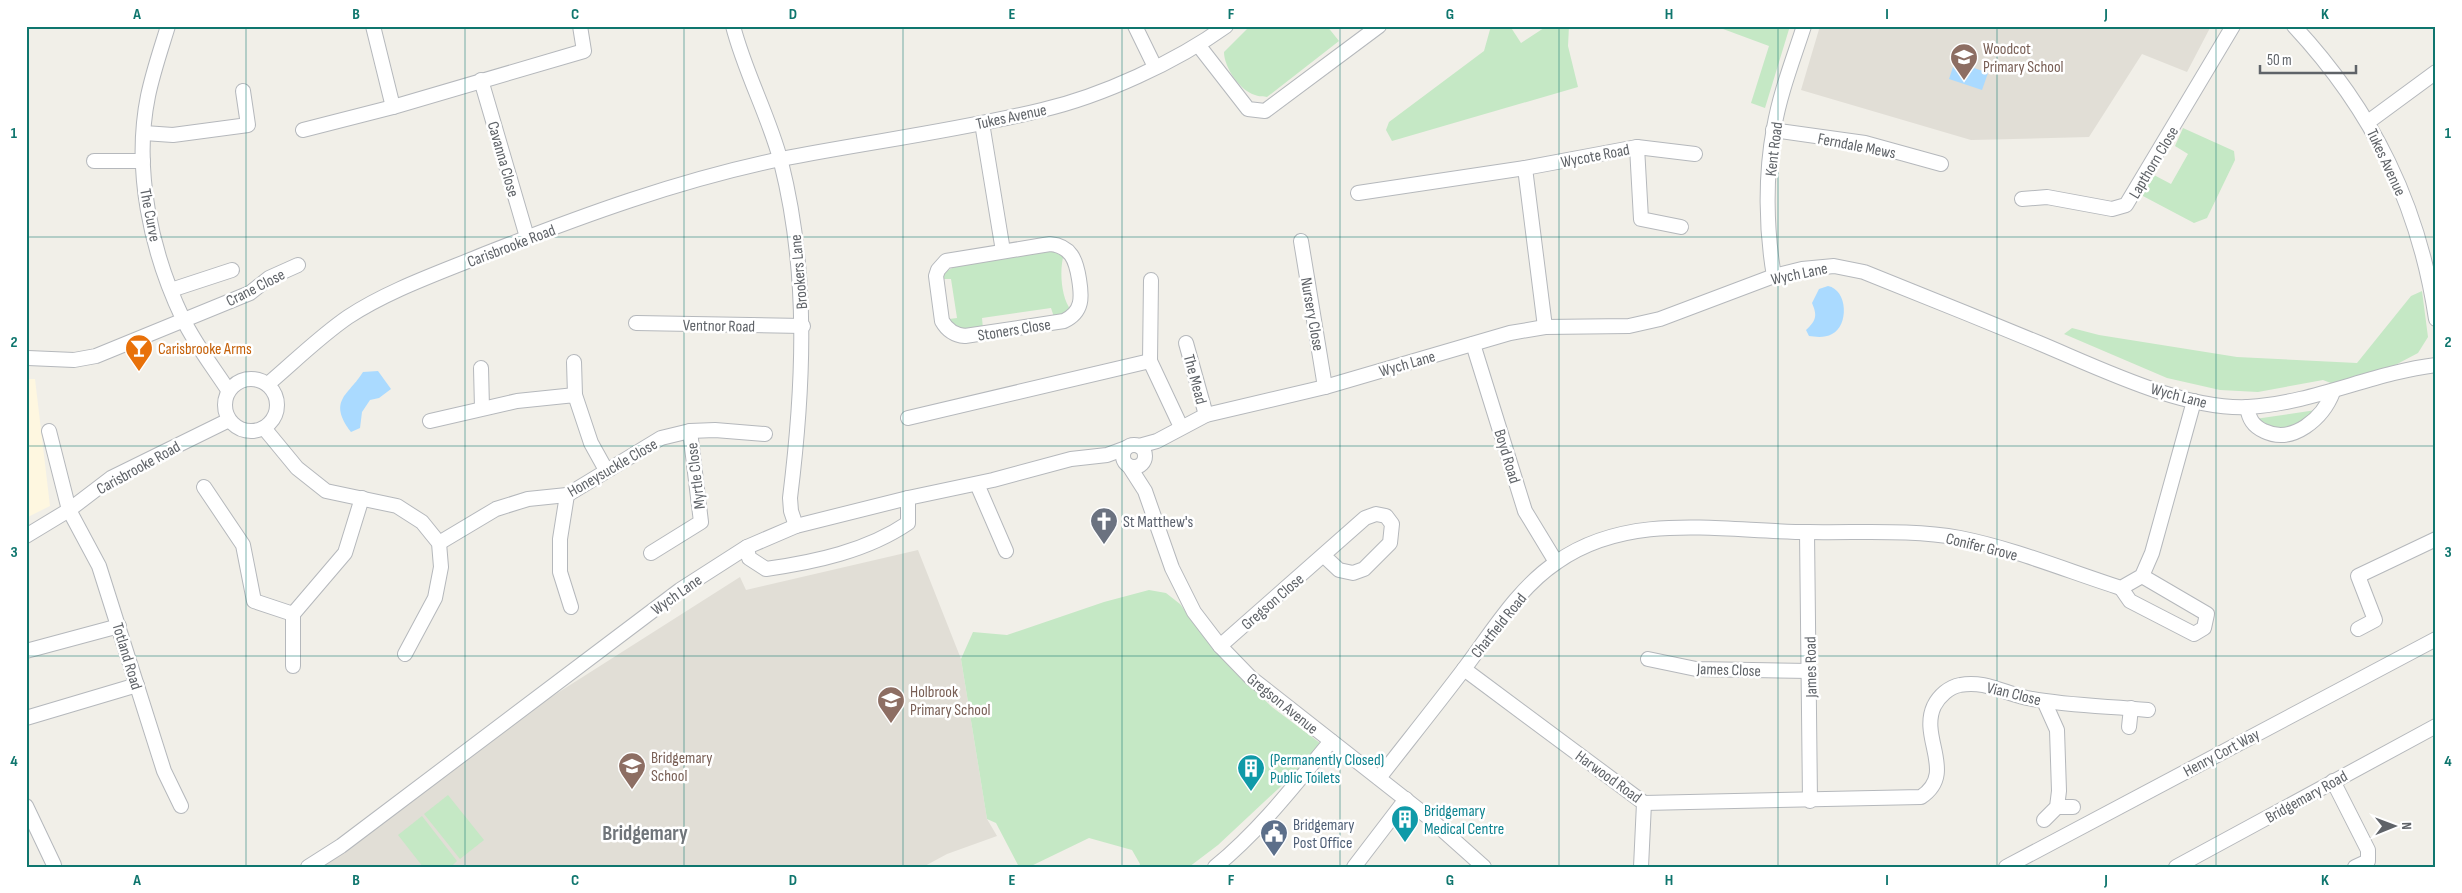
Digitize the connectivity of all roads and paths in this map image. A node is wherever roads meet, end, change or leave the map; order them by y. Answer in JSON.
{"nodes":[{"id":1,"x":168,"y":26,"type":"edge"},
{"id":2,"x":373,"y":26,"type":"edge"},
{"id":3,"x":580,"y":26,"type":"edge"},
{"id":4,"x":733,"y":26,"type":"edge"},
{"id":5,"x":1135,"y":26,"type":"edge"},
{"id":6,"x":1226,"y":26,"type":"edge"},
{"id":7,"x":1379,"y":26,"type":"edge"},
{"id":8,"x":1804,"y":26,"type":"edge"},
{"id":9,"x":2233,"y":26,"type":"edge"},
{"id":10,"x":2294,"y":26,"type":"edge"},
{"id":11,"x":1199,"y":46,"type":"junction"},
{"id":12,"x":1155,"y":66,"type":"junction"},
{"id":13,"x":2436,"y":72,"type":"edge"},
{"id":14,"x":481,"y":80,"type":"junction"},
{"id":15,"x":243,"y":91,"type":"dead end"},
{"id":16,"x":394,"y":107,"type":"junction"},
{"id":17,"x":2368,"y":122,"type":"junction"},
{"id":18,"x":982,"y":123,"type":"junction"},
{"id":19,"x":303,"y":130,"type":"dead end"},
{"id":20,"x":1773,"y":130,"type":"junction"},
{"id":21,"x":144,"y":133,"type":"junction"},
{"id":22,"x":1637,"y":147,"type":"junction"},
{"id":23,"x":1695,"y":154,"type":"dead end"},
{"id":24,"x":780,"y":160,"type":"junction"},
{"id":25,"x":94,"y":161,"type":"dead end"},
{"id":26,"x":143,"y":161,"type":"junction"},
{"id":27,"x":1941,"y":164,"type":"dead end"},
{"id":28,"x":1525,"y":168,"type":"junction"},
{"id":29,"x":1358,"y":193,"type":"dead end"},
{"id":30,"x":2022,"y":199,"type":"dead end"},
{"id":31,"x":1681,"y":227,"type":"dead end"},
{"id":32,"x":528,"y":237,"type":"junction"},
{"id":33,"x":1301,"y":240,"type":"dead end"},
{"id":34,"x":1003,"y":251,"type":"junction"},
{"id":35,"x":298,"y":265,"type":"dead end"},
{"id":36,"x":232,"y":270,"type":"dead end"},
{"id":37,"x":1774,"y":276,"type":"junction"},
{"id":38,"x":1151,"y":280,"type":"dead end"},
{"id":39,"x":171,"y":290,"type":"junction"},
{"id":40,"x":2436,"y":319,"type":"edge"},
{"id":41,"x":184,"y":320,"type":"junction"},
{"id":42,"x":636,"y":324,"type":"dead end"},
{"id":43,"x":803,"y":326,"type":"junction"},
{"id":44,"x":1545,"y":327,"type":"junction"},
{"id":45,"x":1186,"y":343,"type":"dead end"},
{"id":46,"x":1473,"y":344,"type":"junction"},
{"id":47,"x":28,"y":358,"type":"dead end"},
{"id":48,"x":1150,"y":361,"type":"junction"},
{"id":49,"x":574,"y":362,"type":"dead end"},
{"id":50,"x":2436,"y":364,"type":"edge"},
{"id":51,"x":481,"y":368,"type":"dead end"},
{"id":52,"x":268,"y":384,"type":"junction"},
{"id":53,"x":1325,"y":387,"type":"junction"},
{"id":54,"x":228,"y":390,"type":"junction"},
{"id":55,"x":2333,"y":392,"type":"junction"},
{"id":56,"x":575,"y":395,"type":"junction"},
{"id":57,"x":2194,"y":401,"type":"junction"},
{"id":58,"x":2247,"y":407,"type":"junction"},
{"id":59,"x":482,"y":408,"type":"junction"},
{"id":60,"x":1206,"y":415,"type":"junction"},
{"id":61,"x":908,"y":418,"type":"dead end"},
{"id":62,"x":229,"y":420,"type":"junction"},
{"id":63,"x":430,"y":421,"type":"dead end"},
{"id":64,"x":1181,"y":427,"type":"junction"},
{"id":65,"x":264,"y":428,"type":"junction"},
{"id":66,"x":49,"y":431,"type":"dead end"},
{"id":67,"x":690,"y":431,"type":"junction"},
{"id":68,"x":764,"y":434,"type":"dead end"},
{"id":69,"x":1138,"y":453,"type":"junction"},
{"id":70,"x":1108,"y":455,"type":"junction"},
{"id":71,"x":1127,"y":465,"type":"junction"},
{"id":72,"x":606,"y":470,"type":"junction"},
{"id":73,"x":977,"y":484,"type":"junction"},
{"id":74,"x":204,"y":487,"type":"dead end"},
{"id":75,"x":1145,"y":490,"type":"junction"},
{"id":76,"x":567,"y":495,"type":"junction"},
{"id":77,"x":362,"y":498,"type":"junction"},
{"id":78,"x":908,"y":498,"type":"junction"},
{"id":79,"x":69,"y":510,"type":"junction"},
{"id":80,"x":796,"y":526,"type":"junction"},
{"id":81,"x":1807,"y":532,"type":"junction"},
{"id":82,"x":26,"y":536,"type":"edge"},
{"id":83,"x":2436,"y":539,"type":"edge"},
{"id":84,"x":439,"y":543,"type":"junction"},
{"id":85,"x":747,"y":547,"type":"junction"},
{"id":86,"x":1006,"y":551,"type":"dead end"},
{"id":87,"x":651,"y":553,"type":"dead end"},
{"id":88,"x":1323,"y":556,"type":"junction"},
{"id":89,"x":1556,"y":562,"type":"junction"},
{"id":90,"x":2142,"y":576,"type":"junction"},
{"id":91,"x":2121,"y":588,"type":"junction"},
{"id":92,"x":571,"y":607,"type":"dead end"},
{"id":93,"x":293,"y":614,"type":"junction"},
{"id":94,"x":119,"y":626,"type":"junction"},
{"id":95,"x":2358,"y":629,"type":"dead end"},
{"id":96,"x":2436,"y":638,"type":"edge"},
{"id":97,"x":1220,"y":646,"type":"junction"},
{"id":98,"x":26,"y":651,"type":"edge"},
{"id":99,"x":404,"y":654,"type":"dead end"},
{"id":100,"x":1648,"y":659,"type":"dead end"},
{"id":101,"x":293,"y":666,"type":"dead end"},
{"id":102,"x":1464,"y":669,"type":"junction"},
{"id":103,"x":1810,"y":671,"type":"junction"},
{"id":104,"x":137,"y":685,"type":"junction"},
{"id":105,"x":2044,"y":701,"type":"junction"},
{"id":106,"x":2131,"y":708,"type":"junction"},
{"id":107,"x":2148,"y":710,"type":"dead end"},
{"id":108,"x":26,"y":718,"type":"edge"},
{"id":109,"x":2436,"y":726,"type":"edge"},
{"id":110,"x":2129,"y":727,"type":"dead end"},
{"id":111,"x":1331,"y":741,"type":"junction"},
{"id":112,"x":1379,"y":778,"type":"junction"},
{"id":113,"x":2333,"y":782,"type":"junction"},
{"id":114,"x":1406,"y":799,"type":"junction"},
{"id":115,"x":1810,"y":800,"type":"junction"},
{"id":116,"x":1644,"y":803,"type":"junction"},
{"id":117,"x":26,"y":806,"type":"edge"},
{"id":118,"x":182,"y":806,"type":"dead end"},
{"id":119,"x":2057,"y":807,"type":"junction"},
{"id":120,"x":2073,"y":807,"type":"dead end"},
{"id":121,"x":2044,"y":820,"type":"dead end"},
{"id":122,"x":54,"y":865,"type":"dead end"},
{"id":123,"x":308,"y":867,"type":"edge"},
{"id":124,"x":1215,"y":867,"type":"edge"},
{"id":125,"x":1354,"y":867,"type":"edge"},
{"id":126,"x":1484,"y":867,"type":"edge"},
{"id":127,"x":1641,"y":867,"type":"edge"},
{"id":128,"x":2006,"y":867,"type":"edge"},
{"id":129,"x":2176,"y":867,"type":"edge"},
{"id":130,"x":2355,"y":867,"type":"edge"}],
"edges":[{"from":1,"to":21,"type":"street","name":"The Curve"},
{"from":2,"to":16,"type":"street"},
{"from":3,"to":14,"type":"street"},
{"from":4,"to":24,"type":"street","name":"Brookers Lane"},
{"from":5,"to":12,"type":"street"},
{"from":6,"to":11,"type":"street","name":"Tukes Avenue"},
{"from":7,"to":11,"type":"street"},
{"from":8,"to":20,"type":"street","name":"Kent Road"},
{"from":9,"to":30,"type":"street","name":"Lapthorn Close"},
{"from":10,"to":17,"type":"street","name":"Tukes Avenue"},
{"from":11,"to":12,"type":"street","name":"Tukes Avenue"},
{"from":12,"to":18,"type":"street","name":"Tukes Avenue"},
{"from":13,"to":17,"type":"street"},
{"from":14,"to":16,"type":"street"},
{"from":14,"to":32,"type":"street","name":"Cavanna Close"},
{"from":15,"to":21,"type":"street"},
{"from":16,"to":19,"type":"street"},
{"from":17,"to":40,"type":"street","name":"Tukes Avenue"},
{"from":18,"to":24,"type":"street","name":"Tukes Avenue"},
{"from":18,"to":34,"type":"street"},
{"from":20,"to":27,"type":"street","name":"Ferndale Mews"},
{"from":20,"to":37,"type":"street","name":"Kent Road"},
{"from":21,"to":26,"type":"street","name":"The Curve"},
{"from":22,"to":23,"type":"street","name":"Wycote Road"},
{"from":22,"to":28,"type":"street","name":"Wycote Road"},
{"from":22,"to":31,"type":"street"},
{"from":24,"to":32,"type":"street","name":"Carisbrooke Road"},
{"from":24,"to":43,"type":"street","name":"Brookers Lane"},
{"from":25,"to":26,"type":"street"},
{"from":26,"to":39,"type":"street","name":"The Curve"},
{"from":28,"to":29,"type":"street","name":"Wycote Road"},
{"from":28,"to":44,"type":"street"},
{"from":32,"to":52,"type":"street","name":"Carisbrooke Road"},
{"from":33,"to":53,"type":"street","name":"Nursery Close"},
{"from":34,"to":34,"type":"street","name":"Stoners Close"},
{"from":35,"to":41,"type":"street","name":"Crane Close"},
{"from":36,"to":39,"type":"street"},
{"from":37,"to":44,"type":"street","name":"Wych Lane"},
{"from":37,"to":57,"type":"street","name":"Wych Lane"},
{"from":38,"to":48,"type":"street"},
{"from":39,"to":41,"type":"street","name":"The Curve"},
{"from":41,"to":47,"type":"street","name":"Crane Close"},
{"from":41,"to":54,"type":"street","name":"The Curve"},
{"from":42,"to":43,"type":"street","name":"Ventnor Road"},
{"from":43,"to":80,"type":"street","name":"Brookers Lane"},
{"from":44,"to":46,"type":"street","name":"Wych Lane"},
{"from":45,"to":60,"type":"street","name":"The Mead"},
{"from":46,"to":53,"type":"street","name":"Wych Lane"},
{"from":46,"to":89,"type":"street","name":"Boyd Road"},
{"from":48,"to":61,"type":"street"},
{"from":48,"to":64,"type":"street"},
{"from":49,"to":56,"type":"street"},
{"from":50,"to":55,"type":"street","name":"Wych Lane"},
{"from":51,"to":59,"type":"street"},
{"from":52,"to":54,"type":"street"},
{"from":52,"to":65,"type":"street"},
{"from":53,"to":60,"type":"street","name":"Wych Lane"},
{"from":54,"to":62,"type":"street"},
{"from":55,"to":58,"type":"street","name":"Wych Lane"},
{"from":55,"to":58,"type":"street"},
{"from":56,"to":59,"type":"street"},
{"from":56,"to":72,"type":"street"},
{"from":57,"to":58,"type":"street","name":"Wych Lane"},
{"from":57,"to":90,"type":"street"},
{"from":59,"to":63,"type":"street"},
{"from":60,"to":64,"type":"street","name":"Wych Lane"},
{"from":62,"to":65,"type":"street"},
{"from":62,"to":79,"type":"street","name":"Carisbrooke Road"},
{"from":64,"to":69,"type":"street","name":"Wych Lane"},
{"from":65,"to":77,"type":"street"},
{"from":66,"to":79,"type":"street","name":"Totland Road"},
{"from":67,"to":68,"type":"street","name":"Honeysuckle Close"},
{"from":67,"to":72,"type":"street","name":"Honeysuckle Close"},
{"from":67,"to":87,"type":"street","name":"Myrtle Close"},
{"from":69,"to":70,"type":"street","name":"Wych Lane"},
{"from":69,"to":71,"type":"street"},
{"from":69,"to":71,"type":"street"},
{"from":69,"to":75,"type":"street","name":"Gregson Avenue"},
{"from":70,"to":71,"type":"street"},
{"from":70,"to":73,"type":"street","name":"Wych Lane"},
{"from":71,"to":75,"type":"street","name":"Gregson Avenue"},
{"from":72,"to":76,"type":"street","name":"Honeysuckle Close"},
{"from":73,"to":78,"type":"street","name":"Wych Lane"},
{"from":73,"to":86,"type":"street"},
{"from":74,"to":93,"type":"street"},
{"from":75,"to":97,"type":"street","name":"Gregson Avenue"},
{"from":76,"to":84,"type":"street","name":"Honeysuckle Close"},
{"from":76,"to":92,"type":"street"},
{"from":77,"to":84,"type":"street"},
{"from":77,"to":93,"type":"street"},
{"from":78,"to":80,"type":"street","name":"Wych Lane"},
{"from":78,"to":85,"type":"street"},
{"from":79,"to":82,"type":"street","name":"Carisbrooke Road"},
{"from":79,"to":94,"type":"street","name":"Totland Road"},
{"from":80,"to":85,"type":"street","name":"Wych Lane"},
{"from":81,"to":89,"type":"street","name":"Chatfield Road"},
{"from":81,"to":91,"type":"street","name":"Conifer Grove"},
{"from":81,"to":103,"type":"street","name":"James Road"},
{"from":83,"to":95,"type":"street"},
{"from":84,"to":99,"type":"street"},
{"from":85,"to":123,"type":"street","name":"Wych Lane"},
{"from":88,"to":88,"type":"street","name":"Gregson Close"},
{"from":88,"to":97,"type":"street","name":"Gregson Close"},
{"from":89,"to":102,"type":"street","name":"Chatfield Road"},
{"from":90,"to":91,"type":"street"},
{"from":90,"to":91,"type":"street","name":"Conifer Grove"},
{"from":93,"to":101,"type":"street"},
{"from":94,"to":98,"type":"street"},
{"from":94,"to":104,"type":"street","name":"Totland Road"},
{"from":96,"to":128,"type":"street","name":"Henry Cort Way"},
{"from":97,"to":111,"type":"street","name":"Gregson Avenue"},
{"from":100,"to":103,"type":"street","name":"James Close"},
{"from":102,"to":112,"type":"street","name":"Chatfield Road"},
{"from":102,"to":116,"type":"street","name":"Harwood Road"},
{"from":103,"to":115,"type":"street","name":"James Road"},
{"from":104,"to":108,"type":"street"},
{"from":104,"to":118,"type":"street","name":"Totland Road"},
{"from":105,"to":106,"type":"street","name":"Vian Close"},
{"from":105,"to":115,"type":"street","name":"Vian Close"},
{"from":105,"to":119,"type":"street"},
{"from":106,"to":107,"type":"street","name":"Vian Close"},
{"from":106,"to":110,"type":"street"},
{"from":109,"to":113,"type":"street","name":"Bridgemary Road"},
{"from":111,"to":112,"type":"street","name":"Gregson Avenue"},
{"from":111,"to":124,"type":"street"},
{"from":112,"to":114,"type":"street","name":"Gregson Avenue"},
{"from":113,"to":129,"type":"street","name":"Bridgemary Road"},
{"from":113,"to":130,"type":"street"},
{"from":114,"to":125,"type":"street"},
{"from":114,"to":126,"type":"street","name":"Gregson Avenue"},
{"from":115,"to":116,"type":"street","name":"Harwood Road"},
{"from":116,"to":127,"type":"street"},
{"from":117,"to":122,"type":"street"},
{"from":119,"to":120,"type":"street"},
{"from":119,"to":121,"type":"street"}]}
